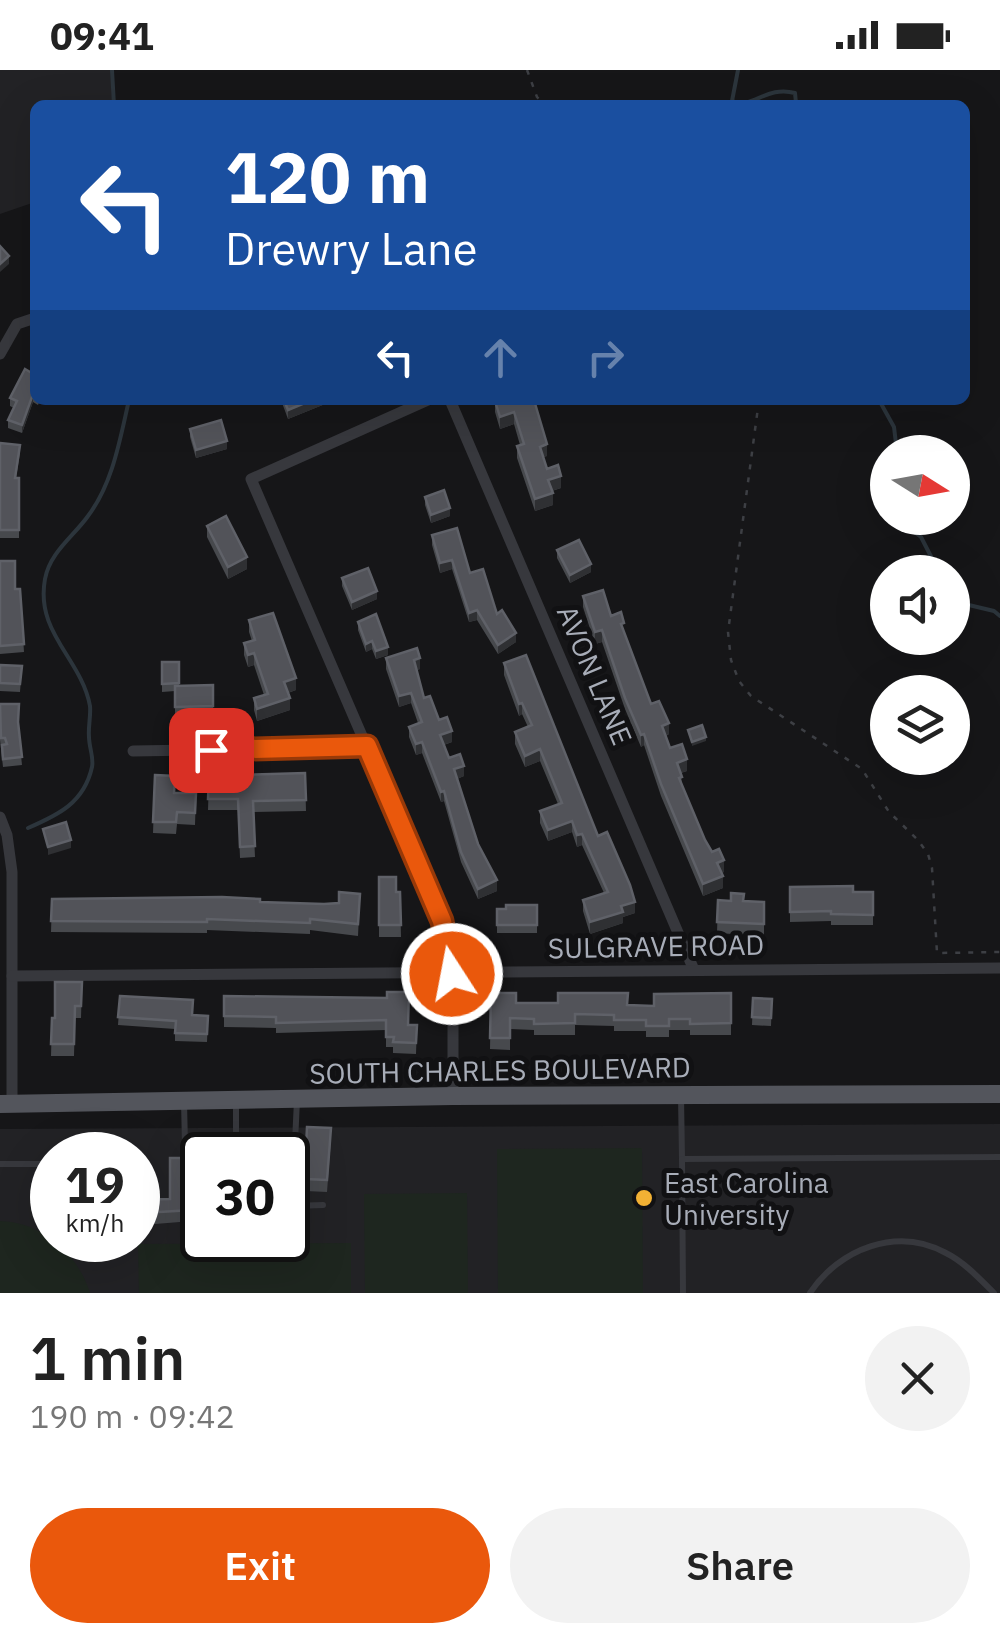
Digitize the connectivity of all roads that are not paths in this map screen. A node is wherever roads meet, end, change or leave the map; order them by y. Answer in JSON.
{"nodes":[{"id":1,"x":30,"y":320,"type":"edge"},
{"id":2,"x":0,"y":354,"type":"edge"},
{"id":3,"x":417,"y":405,"type":"edge"},
{"id":4,"x":452,"y":405,"type":"edge"},
{"id":5,"x":367,"y":746,"type":"junction"},
{"id":6,"x":133,"y":752,"type":"dead end"},
{"id":7,"x":0,"y":818,"type":"edge"},
{"id":8,"x":1000,"y":968,"type":"edge"},
{"id":9,"x":694,"y":970,"type":"junction"},
{"id":10,"x":452,"y":974,"type":"junction"},
{"id":11,"x":12,"y":976,"type":"junction"},
{"id":12,"x":1000,"y":1094,"type":"edge"},
{"id":13,"x":681,"y":1095,"type":"junction"},
{"id":14,"x":453,"y":1096,"type":"junction"},
{"id":15,"x":297,"y":1099,"type":"junction"},
{"id":16,"x":236,"y":1100,"type":"junction"},
{"id":17,"x":184,"y":1101,"type":"junction"},
{"id":18,"x":6,"y":1104,"type":"edge"},
{"id":19,"x":185,"y":1132,"type":"edge"},
{"id":20,"x":236,"y":1132,"type":"edge"},
{"id":21,"x":1000,"y":1157,"type":"edge"},
{"id":22,"x":682,"y":1159,"type":"junction"},
{"id":23,"x":0,"y":1164,"type":"edge"},
{"id":24,"x":30,"y":1164,"type":"edge"},
{"id":25,"x":323,"y":1205,"type":"dead end"},
{"id":26,"x":684,"y":1293,"type":"edge"},
{"id":27,"x":810,"y":1293,"type":"edge"},
{"id":28,"x":994,"y":1293,"type":"edge"}],
"edges":[{"from":1,"to":2,"type":"street"},
{"from":3,"to":5,"type":"street"},
{"from":4,"to":9,"type":"street","name":"AVON LANE"},
{"from":5,"to":6,"type":"street"},
{"from":5,"to":10,"type":"street"},
{"from":7,"to":11,"type":"street"},
{"from":8,"to":9,"type":"street","name":"SULGRAVE ROAD"},
{"from":9,"to":10,"type":"street","name":"SULGRAVE ROAD"},
{"from":10,"to":11,"type":"street","name":"SULGRAVE ROAD"},
{"from":10,"to":14,"type":"street"},
{"from":11,"to":18,"type":"street"},
{"from":12,"to":13,"type":"main road","name":"SOUTH CHARLES BOULEVARD"},
{"from":13,"to":14,"type":"main road","name":"SOUTH CHARLES BOULEVARD"},
{"from":13,"to":22,"type":"lane"},
{"from":14,"to":15,"type":"main road","name":"SOUTH CHARLES BOULEVARD"},
{"from":15,"to":16,"type":"main road","name":"SOUTH CHARLES BOULEVARD"},
{"from":15,"to":25,"type":"lane"},
{"from":16,"to":17,"type":"main road","name":"SOUTH CHARLES BOULEVARD"},
{"from":16,"to":20,"type":"lane"},
{"from":17,"to":18,"type":"main road","name":"SOUTH CHARLES BOULEVARD"},
{"from":17,"to":19,"type":"lane"},
{"from":21,"to":22,"type":"lane"},
{"from":22,"to":26,"type":"lane"},
{"from":23,"to":24,"type":"lane"},
{"from":27,"to":28,"type":"lane"}]}
